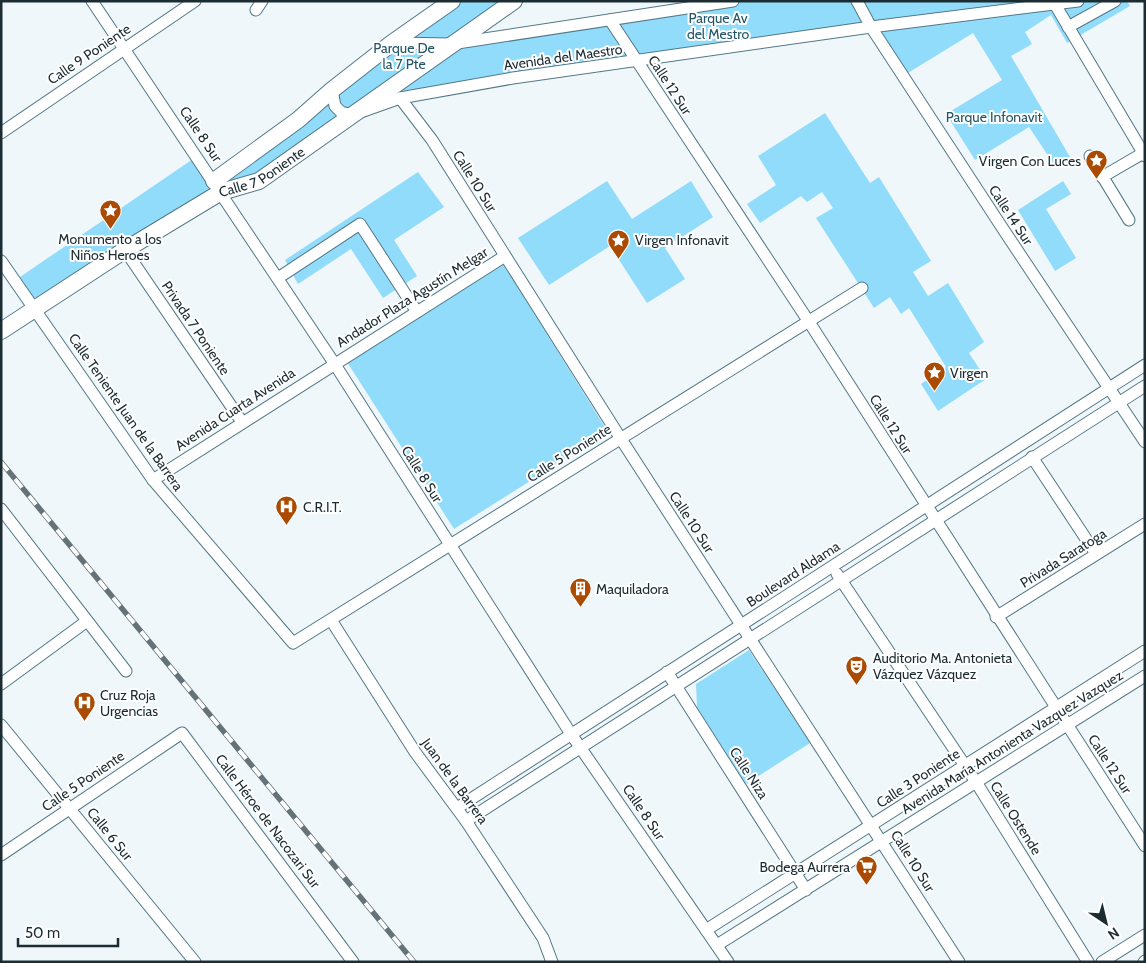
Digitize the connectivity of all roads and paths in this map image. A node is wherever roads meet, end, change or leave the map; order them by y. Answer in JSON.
{"nodes":[{"id":1,"x":92,"y":1,"type":"edge"},
{"id":2,"x":195,"y":1,"type":"edge"},
{"id":3,"x":452,"y":1,"type":"edge"},
{"id":4,"x":514,"y":1,"type":"edge"},
{"id":5,"x":733,"y":1,"type":"edge"},
{"id":6,"x":857,"y":1,"type":"edge"},
{"id":7,"x":1078,"y":1,"type":"edge"},
{"id":8,"x":1115,"y":1,"type":"edge"},
{"id":9,"x":1054,"y":2,"type":"edge"},
{"id":10,"x":610,"y":20,"type":"junction"},
{"id":11,"x":872,"y":27,"type":"junction"},
{"id":12,"x":1068,"y":27,"type":"junction"},
{"id":13,"x":392,"y":43,"type":"junction"},
{"id":14,"x":452,"y":44,"type":"junction"},
{"id":15,"x":125,"y":48,"type":"junction"},
{"id":16,"x":637,"y":61,"type":"junction"},
{"id":17,"x":332,"y":90,"type":"junction"},
{"id":18,"x":400,"y":98,"type":"junction"},
{"id":19,"x":352,"y":115,"type":"junction"},
{"id":20,"x":1,"y":133,"type":"edge"},
{"id":21,"x":1144,"y":153,"type":"edge"},
{"id":22,"x":1090,"y":156,"type":"dead end"},
{"id":23,"x":1102,"y":177,"type":"junction"},
{"id":24,"x":218,"y":186,"type":"junction"},
{"id":25,"x":1129,"y":220,"type":"dead end"},
{"id":26,"x":125,"y":250,"type":"junction"},
{"id":27,"x":505,"y":256,"type":"junction"},
{"id":28,"x":1,"y":261,"type":"edge"},
{"id":29,"x":278,"y":278,"type":"junction"},
{"id":30,"x":862,"y":288,"type":"dead end"},
{"id":31,"x":35,"y":310,"type":"junction"},
{"id":32,"x":417,"y":312,"type":"junction"},
{"id":33,"x":807,"y":322,"type":"junction"},
{"id":34,"x":1,"y":331,"type":"edge"},
{"id":35,"x":334,"y":363,"type":"junction"},
{"id":36,"x":1145,"y":365,"type":"edge"},
{"id":37,"x":1145,"y":386,"type":"edge"},
{"id":38,"x":1109,"y":388,"type":"junction"},
{"id":39,"x":1119,"y":403,"type":"junction"},
{"id":40,"x":242,"y":422,"type":"junction"},
{"id":41,"x":621,"y":439,"type":"junction"},
{"id":42,"x":1145,"y":442,"type":"edge"},
{"id":43,"x":1032,"y":457,"type":"junction"},
{"id":44,"x":153,"y":480,"type":"junction"},
{"id":45,"x":925,"y":506,"type":"junction"},
{"id":46,"x":1,"y":509,"type":"edge"},
{"id":47,"x":935,"y":520,"type":"junction"},
{"id":48,"x":1145,"y":524,"type":"edge"},
{"id":49,"x":450,"y":545,"type":"junction"},
{"id":50,"x":1096,"y":554,"type":"junction"},
{"id":51,"x":833,"y":566,"type":"junction"},
{"id":52,"x":841,"y":580,"type":"junction"},
{"id":53,"x":996,"y":617,"type":"junction"},
{"id":54,"x":331,"y":620,"type":"junction"},
{"id":55,"x":87,"y":622,"type":"junction"},
{"id":56,"x":741,"y":625,"type":"junction"},
{"id":57,"x":750,"y":639,"type":"junction"},
{"id":58,"x":293,"y":643,"type":"joint"},
{"id":59,"x":1145,"y":651,"type":"edge"},
{"id":60,"x":126,"y":671,"type":"dead end"},
{"id":61,"x":667,"y":672,"type":"junction"},
{"id":62,"x":1145,"y":676,"type":"edge"},
{"id":63,"x":1,"y":684,"type":"edge"},
{"id":64,"x":676,"y":686,"type":"junction"},
{"id":65,"x":1057,"y":707,"type":"junction"},
{"id":66,"x":1,"y":725,"type":"edge"},
{"id":67,"x":1067,"y":725,"type":"junction"},
{"id":68,"x":182,"y":733,"type":"joint"},
{"id":69,"x":571,"y":734,"type":"junction"},
{"id":70,"x":582,"y":748,"type":"junction"},
{"id":71,"x":965,"y":766,"type":"junction"},
{"id":72,"x":976,"y":782,"type":"junction"},
{"id":73,"x":457,"y":808,"type":"junction"},
{"id":74,"x":70,"y":809,"type":"junction"},
{"id":75,"x":466,"y":821,"type":"junction"},
{"id":76,"x":873,"y":825,"type":"junction"},
{"id":77,"x":883,"y":841,"type":"junction"},
{"id":78,"x":1145,"y":846,"type":"edge"},
{"id":79,"x":1,"y":854,"type":"edge"},
{"id":80,"x":796,"y":874,"type":"junction"},
{"id":81,"x":806,"y":890,"type":"junction"},
{"id":82,"x":706,"y":930,"type":"junction"},
{"id":83,"x":1145,"y":935,"type":"edge"},
{"id":84,"x":717,"y":944,"type":"junction"},
{"id":85,"x":195,"y":962,"type":"edge"},
{"id":86,"x":354,"y":962,"type":"edge"},
{"id":87,"x":552,"y":962,"type":"edge"},
{"id":88,"x":728,"y":962,"type":"edge"},
{"id":89,"x":959,"y":962,"type":"edge"},
{"id":90,"x":1088,"y":962,"type":"edge"},
{"id":91,"x":1102,"y":962,"type":"edge"}],
"edges":[{"from":1,"to":15,"type":"street","name":"Calle 8 Sur"},
{"from":2,"to":15,"type":"street","name":"Calle 9 Poniente"},
{"from":3,"to":13,"type":"main road","name":"Calle 7 Poniente"},
{"from":4,"to":14,"type":"main road","name":"Calle 7 Poniente"},
{"from":5,"to":10,"type":"street"},
{"from":6,"to":11,"type":"street","name":"Calle 14 Sur"},
{"from":7,"to":9,"type":"street","name":"Avenida del Maestro"},
{"from":8,"to":12,"type":"street"},
{"from":9,"to":11,"type":"street","name":"Avenida del Maestro"},
{"from":9,"to":12,"type":"street"},
{"from":10,"to":14,"type":"street"},
{"from":10,"to":16,"type":"street","name":"Calle 12 Sur"},
{"from":11,"to":16,"type":"street","name":"Avenida del Maestro"},
{"from":11,"to":38,"type":"street","name":"Calle 14 Sur"},
{"from":12,"to":21,"type":"street"},
{"from":13,"to":14,"type":"street"},
{"from":13,"to":17,"type":"main road","name":"Calle 7 Poniente"},
{"from":14,"to":19,"type":"main road","name":"Calle 7 Poniente"},
{"from":15,"to":20,"type":"street","name":"Calle 9 Poniente"},
{"from":15,"to":24,"type":"street","name":"Calle 8 Sur"},
{"from":16,"to":18,"type":"street","name":"Avenida del Maestro"},
{"from":16,"to":33,"type":"street","name":"Calle 12 Sur"},
{"from":17,"to":19,"type":"street"},
{"from":17,"to":24,"type":"main road","name":"Calle 7 Poniente"},
{"from":18,"to":19,"type":"street","name":"Avenida del Maestro"},
{"from":18,"to":27,"type":"street","name":"Calle 10 Sur"},
{"from":19,"to":24,"type":"main road","name":"Calle 7 Poniente"},
{"from":21,"to":23,"type":"street"},
{"from":22,"to":23,"type":"street"},
{"from":23,"to":25,"type":"street"},
{"from":24,"to":26,"type":"main road","name":"Calle 7 Poniente"},
{"from":24,"to":29,"type":"street","name":"Calle 8 Sur"},
{"from":26,"to":31,"type":"main road","name":"Calle 7 Poniente"},
{"from":26,"to":40,"type":"street","name":"Privada 7 Poniente"},
{"from":27,"to":32,"type":"street","name":"Andador Plaza Agustín Melgar"},
{"from":27,"to":41,"type":"street","name":"Calle 10 Sur"},
{"from":28,"to":31,"type":"street","name":"Calle Teniente Juan de la Barrera"},
{"from":29,"to":32,"type":"street"},
{"from":29,"to":35,"type":"street","name":"Calle 8 Sur"},
{"from":30,"to":33,"type":"street","name":"Calle 5 Poniente"},
{"from":31,"to":34,"type":"main road","name":"Calle 7 Poniente"},
{"from":31,"to":44,"type":"street","name":"Calle Teniente Juan de la Barrera"},
{"from":32,"to":35,"type":"street","name":"Andador Plaza Agustín Melgar"},
{"from":33,"to":41,"type":"street","name":"Calle 5 Poniente"},
{"from":33,"to":45,"type":"street","name":"Calle 12 Sur"},
{"from":35,"to":40,"type":"street","name":"Avenida Cuarta Avenida"},
{"from":35,"to":49,"type":"street","name":"Calle 8 Sur"},
{"from":36,"to":38,"type":"street","name":"Boulevard Aldama"},
{"from":37,"to":39,"type":"street"},
{"from":38,"to":39,"type":"street","name":"Calle 14 Sur"},
{"from":38,"to":45,"type":"street","name":"Boulevard Aldama"},
{"from":39,"to":42,"type":"street","name":"Calle 14 Sur"},
{"from":39,"to":43,"type":"street"},
{"from":40,"to":44,"type":"street","name":"Avenida Cuarta Avenida"},
{"from":41,"to":49,"type":"street","name":"Calle 5 Poniente"},
{"from":41,"to":56,"type":"street","name":"Calle 10 Sur"},
{"from":43,"to":47,"type":"street"},
{"from":43,"to":50,"type":"street"},
{"from":44,"to":58,"type":"street","name":"Calle Teniente Juan de la Barrera"},
{"from":45,"to":47,"type":"street","name":"Calle 12 Sur"},
{"from":45,"to":51,"type":"street","name":"Boulevard Aldama"},
{"from":46,"to":55,"type":"street"},
{"from":47,"to":52,"type":"street"},
{"from":47,"to":53,"type":"street","name":"Calle 12 Sur"},
{"from":48,"to":50,"type":"street","name":"Privada Saratoga"},
{"from":49,"to":54,"type":"street","name":"Calle 5 Poniente"},
{"from":49,"to":69,"type":"street","name":"Calle 8 Sur"},
{"from":50,"to":53,"type":"street","name":"Privada Saratoga"},
{"from":51,"to":52,"type":"street","name":"Calle Ostende"},
{"from":51,"to":56,"type":"street","name":"Boulevard Aldama"},
{"from":52,"to":57,"type":"street"},
{"from":52,"to":71,"type":"street","name":"Calle Ostende"},
{"from":53,"to":65,"type":"street","name":"Calle 12 Sur"},
{"from":54,"to":58,"type":"street","name":"Calle 5 Poniente"},
{"from":54,"to":73,"type":"street","name":"Juan de la Barrera"},
{"from":55,"to":60,"type":"street"},
{"from":55,"to":63,"type":"street"},
{"from":56,"to":57,"type":"street","name":"Calle 10 Sur"},
{"from":56,"to":61,"type":"street","name":"Boulevard Aldama"},
{"from":57,"to":64,"type":"street"},
{"from":57,"to":76,"type":"street","name":"Calle 10 Sur"},
{"from":59,"to":65,"type":"street","name":"Calle 3 Poniente"},
{"from":61,"to":64,"type":"street","name":"Calle Niza"},
{"from":61,"to":69,"type":"street","name":"Boulevard Aldama"},
{"from":62,"to":67,"type":"street","name":"Avenida María Antonienta Vazquez Vazquez"},
{"from":64,"to":70,"type":"street"},
{"from":64,"to":80,"type":"street","name":"Calle Niza"},
{"from":65,"to":67,"type":"street","name":"Calle 12 Sur"},
{"from":65,"to":71,"type":"street","name":"Calle 3 Poniente"},
{"from":66,"to":74,"type":"street","name":"Calle 6 Sur"},
{"from":67,"to":72,"type":"street","name":"Avenida María Antonienta Vazquez Vazquez"},
{"from":67,"to":78,"type":"street","name":"Calle 12 Sur"},
{"from":68,"to":74,"type":"street","name":"Calle 5 Poniente"},
{"from":68,"to":86,"type":"street","name":"Calle Héroe de Nacozari Sur"},
{"from":69,"to":70,"type":"street","name":"Calle 8 Sur"},
{"from":69,"to":73,"type":"street","name":"Boulevard Aldama"},
{"from":70,"to":75,"type":"street"},
{"from":70,"to":82,"type":"street","name":"Calle 8 Sur"},
{"from":71,"to":72,"type":"street","name":"Calle Ostende"},
{"from":71,"to":76,"type":"street","name":"Calle 3 Poniente"},
{"from":72,"to":77,"type":"street","name":"Avenida María Antonienta Vazquez Vazquez"},
{"from":72,"to":90,"type":"street","name":"Calle Ostende"},
{"from":73,"to":75,"type":"street","name":"Juan de la Barrera"},
{"from":74,"to":79,"type":"street","name":"Calle 5 Poniente"},
{"from":74,"to":85,"type":"street","name":"Calle 6 Sur"},
{"from":75,"to":87,"type":"street","name":"Juan de la Barrera"},
{"from":76,"to":77,"type":"street","name":"Calle 10 Sur"},
{"from":76,"to":80,"type":"street","name":"Calle 3 Poniente"},
{"from":77,"to":81,"type":"street","name":"Avenida María Antonienta Vazquez Vazquez"},
{"from":77,"to":89,"type":"street","name":"Calle 10 Sur"},
{"from":80,"to":81,"type":"street","name":"Calle Niza"},
{"from":80,"to":82,"type":"street","name":"Calle 3 Poniente"},
{"from":81,"to":84,"type":"street","name":"Avenida María Antonienta Vazquez Vazquez"},
{"from":82,"to":84,"type":"street","name":"Calle 8 Sur"},
{"from":83,"to":91,"type":"street"},
{"from":84,"to":88,"type":"street","name":"Calle 8 Sur"}]}
